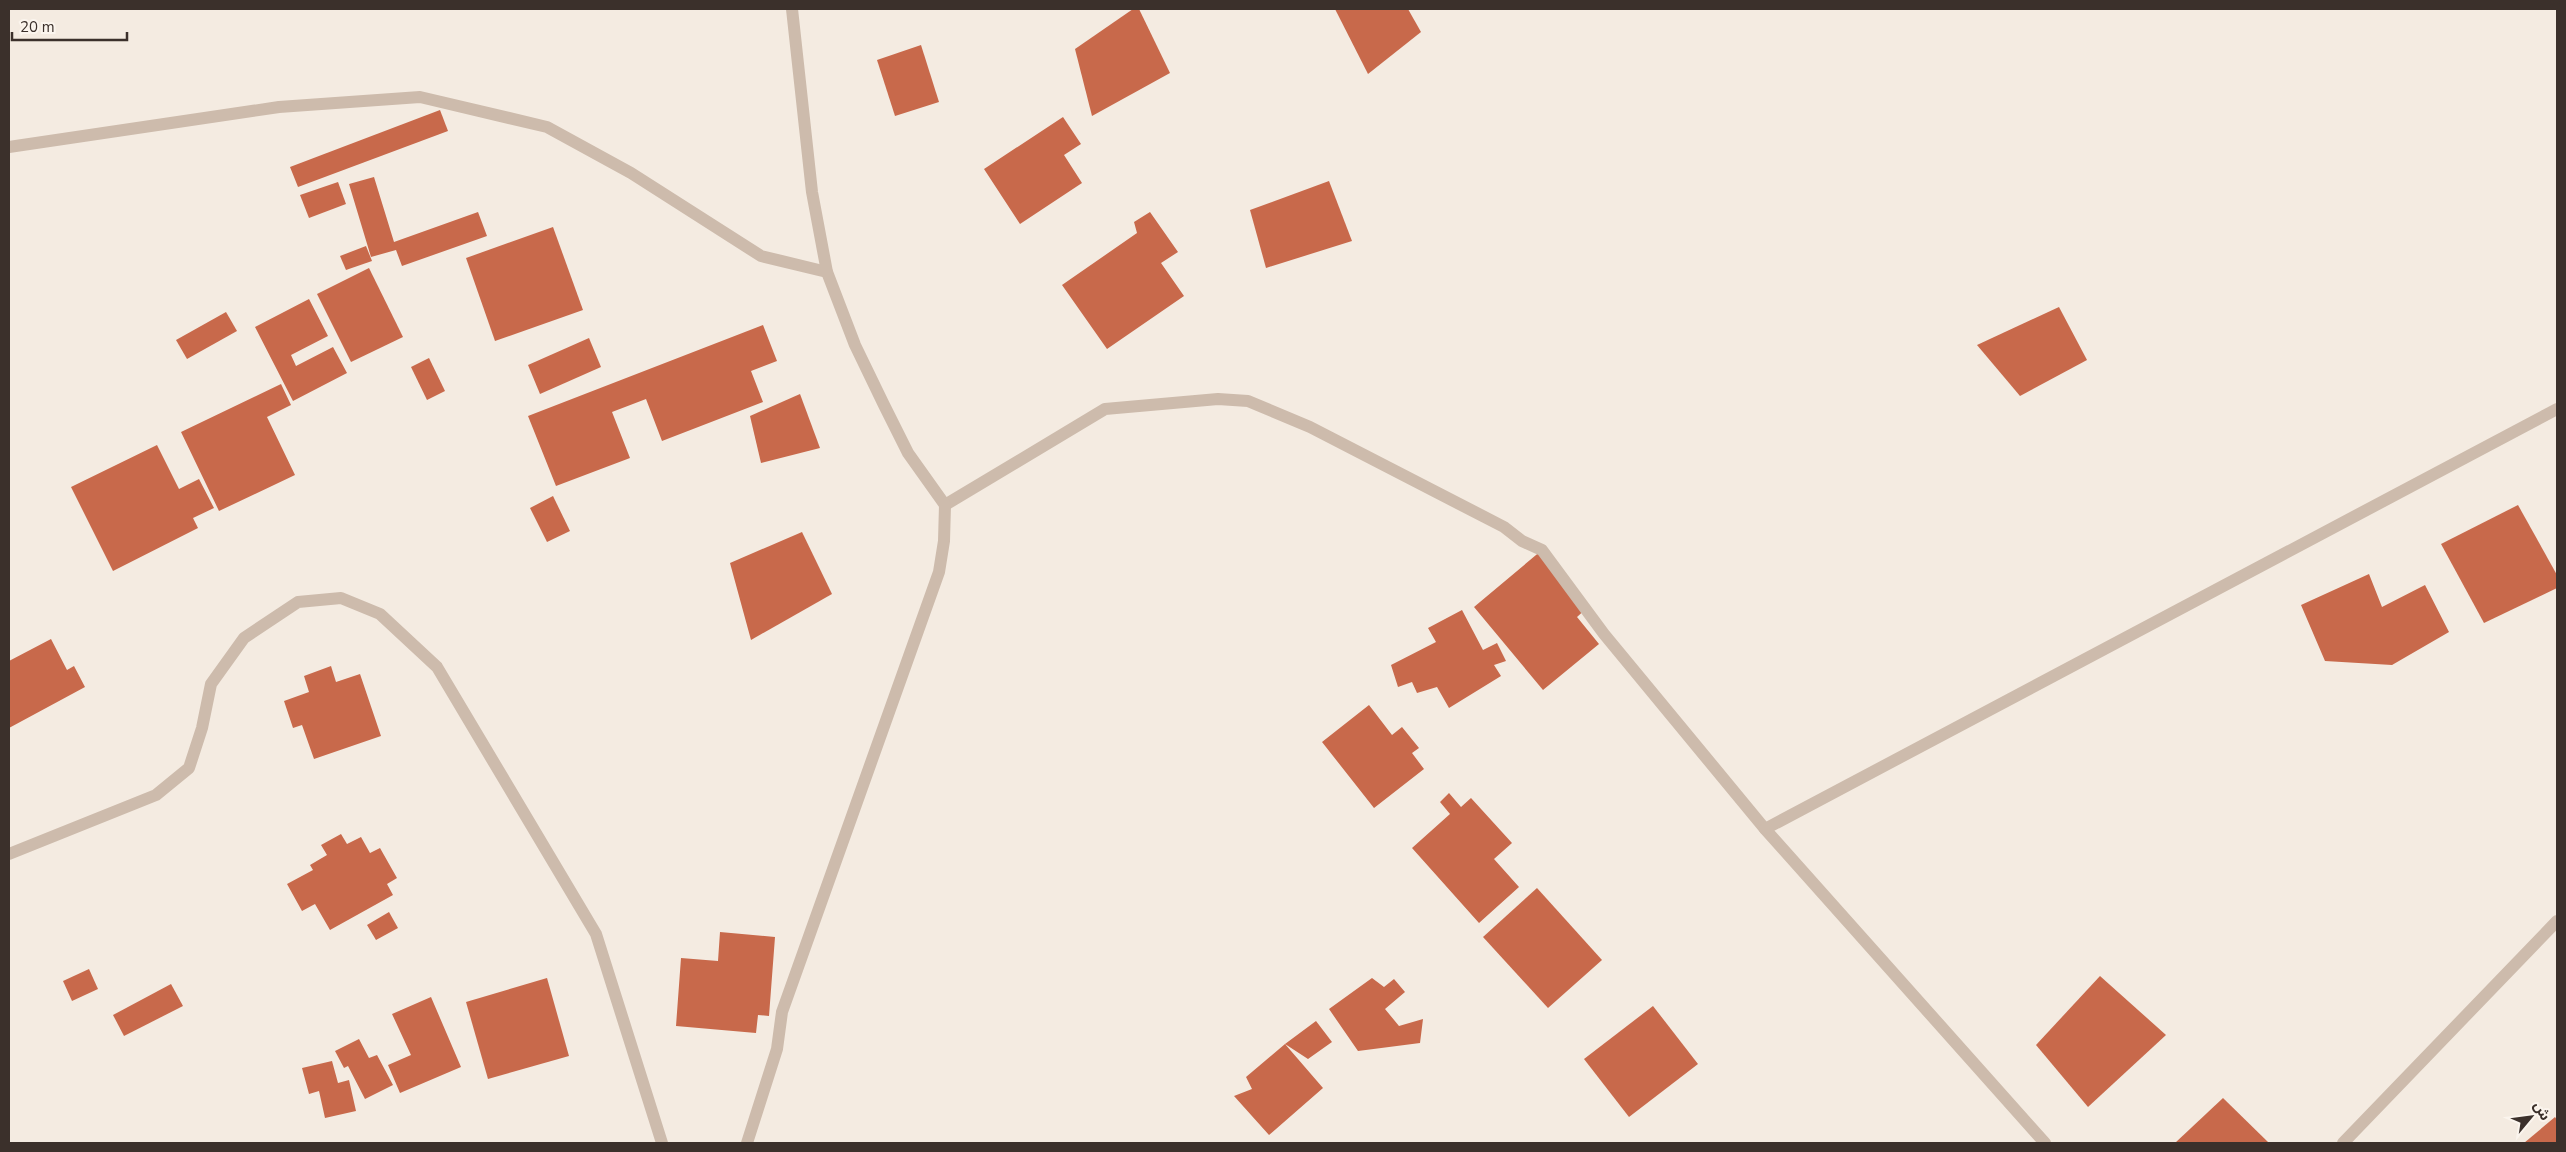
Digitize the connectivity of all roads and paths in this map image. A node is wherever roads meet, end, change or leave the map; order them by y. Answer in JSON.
{"nodes":[{"id":1,"x":792,"y":9,"type":"edge"},
{"id":2,"x":9,"y":147,"type":"edge"},
{"id":3,"x":827,"y":272,"type":"junction"},
{"id":4,"x":2557,"y":409,"type":"edge"},
{"id":5,"x":945,"y":505,"type":"junction"},
{"id":6,"x":1765,"y":829,"type":"junction"},
{"id":7,"x":9,"y":854,"type":"edge"},
{"id":8,"x":2557,"y":921,"type":"edge"},
{"id":9,"x":662,"y":1143,"type":"edge"},
{"id":10,"x":746,"y":1143,"type":"edge"},
{"id":11,"x":2045,"y":1143,"type":"edge"},
{"id":12,"x":2343,"y":1143,"type":"edge"}],
"edges":[{"from":1,"to":3,"type":"street"},
{"from":2,"to":3,"type":"street"},
{"from":3,"to":5,"type":"street"},
{"from":4,"to":6,"type":"street"},
{"from":5,"to":6,"type":"street"},
{"from":5,"to":10,"type":"street"},
{"from":6,"to":11,"type":"street"},
{"from":7,"to":9,"type":"street"},
{"from":8,"to":12,"type":"street"}]}
